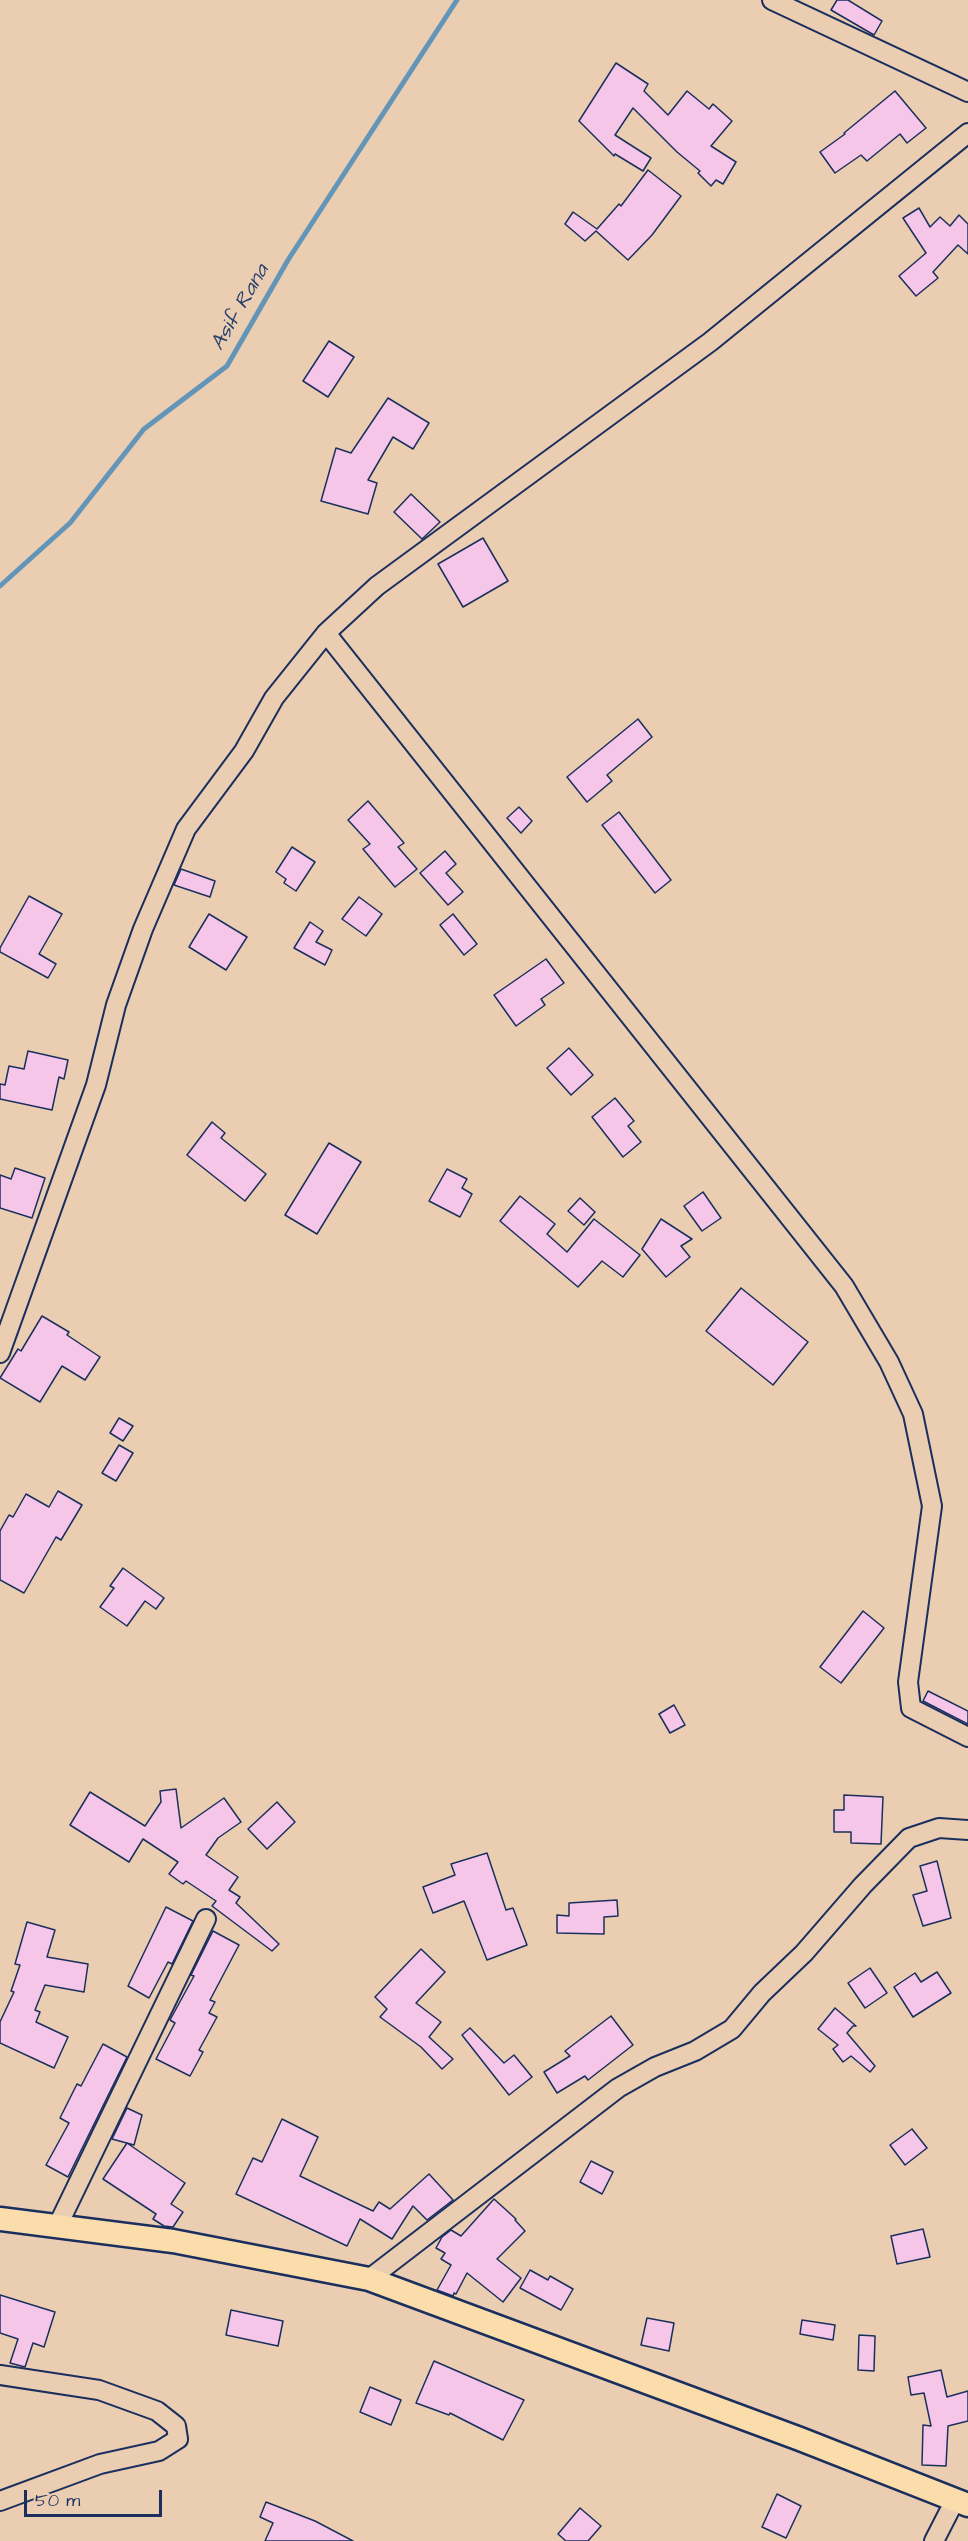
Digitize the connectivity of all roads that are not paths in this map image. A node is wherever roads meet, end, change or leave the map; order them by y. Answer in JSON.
{"nodes":[{"id":1,"x":772,"y":0,"type":"edge"},
{"id":2,"x":968,"y":92,"type":"edge"},
{"id":3,"x":968,"y":133,"type":"edge"},
{"id":4,"x":326,"y":633,"type":"junction"},
{"id":5,"x":0,"y":1353,"type":"edge"},
{"id":6,"x":968,"y":1737,"type":"edge"},
{"id":7,"x":968,"y":1830,"type":"edge"},
{"id":8,"x":206,"y":1919,"type":"dead end"},
{"id":9,"x":0,"y":2219,"type":"edge"},
{"id":10,"x":58,"y":2225,"type":"junction"},
{"id":11,"x":369,"y":2279,"type":"junction"},
{"id":12,"x":0,"y":2374,"type":"edge"},
{"id":13,"x":0,"y":2501,"type":"edge"},
{"id":14,"x":961,"y":2502,"type":"edge"},
{"id":15,"x":934,"y":2541,"type":"edge"}],
"edges":[{"from":1,"to":2,"type":"street"},
{"from":3,"to":4,"type":"street"},
{"from":4,"to":5,"type":"street"},
{"from":4,"to":6,"type":"street"},
{"from":7,"to":11,"type":"street"},
{"from":8,"to":10,"type":"street"},
{"from":9,"to":10,"type":"main road"},
{"from":10,"to":11,"type":"main road"},
{"from":11,"to":14,"type":"main road"},
{"from":12,"to":13,"type":"street"},
{"from":14,"to":15,"type":"street"}]}
